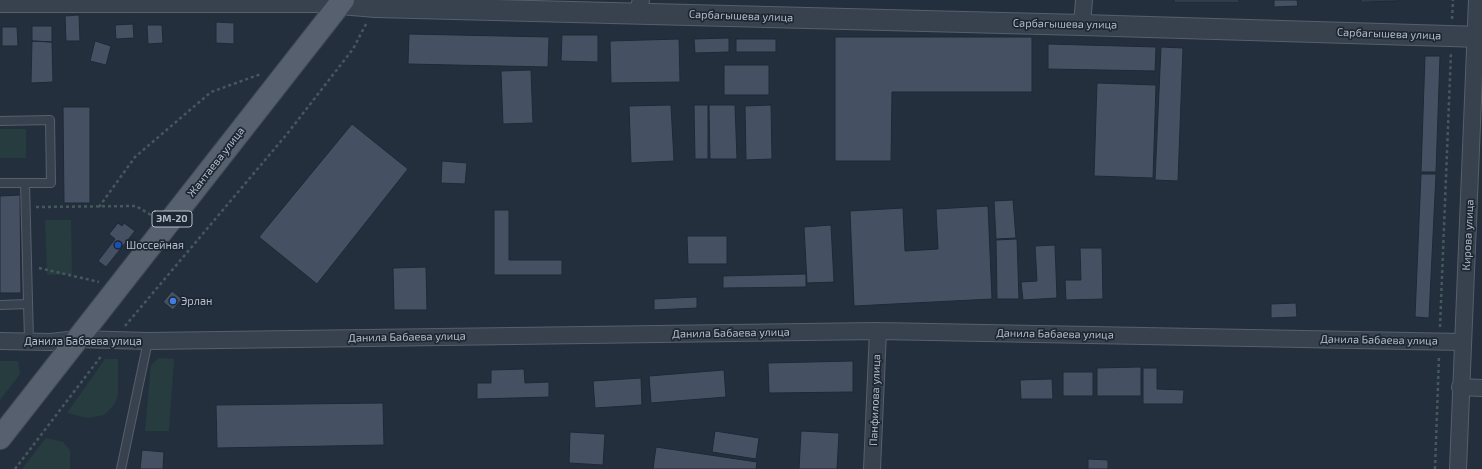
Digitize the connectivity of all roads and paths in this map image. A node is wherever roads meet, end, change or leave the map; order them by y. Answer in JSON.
{"nodes":[{"id":1,"x":1084,"y":0,"type":"edge"},
{"id":2,"x":1453,"y":0,"type":"edge"},
{"id":3,"x":1477,"y":0,"type":"edge"},
{"id":4,"x":292,"y":2,"type":"edge"},
{"id":5,"x":342,"y":2,"type":"edge"},
{"id":6,"x":0,"y":4,"type":"edge"},
{"id":7,"x":376,"y":7,"type":"junction"},
{"id":8,"x":639,"y":7,"type":"edge"},
{"id":9,"x":1082,"y":24,"type":"junction"},
{"id":10,"x":1452,"y":36,"type":"junction"},
{"id":11,"x":1479,"y":37,"type":"edge"},
{"id":12,"x":262,"y":74,"type":"dead end"},
{"id":13,"x":0,"y":121,"type":"edge"},
{"id":14,"x":0,"y":183,"type":"edge"},
{"id":15,"x":25,"y":183,"type":"junction"},
{"id":16,"x":99,"y":206,"type":"junction"},
{"id":17,"x":26,"y":207,"type":"junction"},
{"id":18,"x":151,"y":215,"type":"dead end"},
{"id":19,"x":1475,"y":218,"type":"edge"},
{"id":20,"x":27,"y":265,"type":"junction"},
{"id":21,"x":99,"y":282,"type":"dead end"},
{"id":22,"x":28,"y":304,"type":"junction"},
{"id":23,"x":0,"y":305,"type":"edge"},
{"id":24,"x":878,"y":331,"type":"junction"},
{"id":25,"x":77,"y":339,"type":"junction"},
{"id":26,"x":0,"y":341,"type":"edge"},
{"id":27,"x":112,"y":341,"type":"junction"},
{"id":28,"x":148,"y":341,"type":"junction"},
{"id":29,"x":1440,"y":341,"type":"junction"},
{"id":30,"x":29,"y":342,"type":"junction"},
{"id":31,"x":1462,"y":342,"type":"junction"},
{"id":32,"x":1460,"y":387,"type":"junction"},
{"id":33,"x":1482,"y":388,"type":"edge"},
{"id":34,"x":0,"y":438,"type":"edge"},
{"id":35,"x":15,"y":469,"type":"edge"},
{"id":36,"x":121,"y":469,"type":"edge"},
{"id":37,"x":872,"y":469,"type":"edge"},
{"id":38,"x":1435,"y":469,"type":"edge"},
{"id":39,"x":1458,"y":469,"type":"edge"}],
"edges":[{"from":1,"to":9,"type":"street"},
{"from":2,"to":10,"type":"path"},
{"from":3,"to":11,"type":"street","name":"Кирова улица"},
{"from":4,"to":5,"type":"street","name":"Сарбагышева улица"},
{"from":4,"to":6,"type":"street","name":"Сарбагышева улица"},
{"from":5,"to":7,"type":"street","name":"Сарбагышева улица"},
{"from":5,"to":25,"type":"main road","name":"Жантаева улица","number":"ЭМ-20"},
{"from":7,"to":8,"type":"street","name":"Сарбагышева улица"},
{"from":7,"to":27,"type":"path"},
{"from":8,"to":9,"type":"street","name":"Сарбагышева улица"},
{"from":9,"to":10,"type":"street","name":"Сарбагышева улица"},
{"from":10,"to":11,"type":"street","name":"Сарбагышева улица"},
{"from":10,"to":29,"type":"path"},
{"from":11,"to":19,"type":"street","name":"Кирова улица"},
{"from":12,"to":16,"type":"path"},
{"from":13,"to":15,"type":"lane"},
{"from":14,"to":15,"type":"lane"},
{"from":15,"to":17,"type":"lane"},
{"from":16,"to":17,"type":"path"},
{"from":16,"to":18,"type":"path"},
{"from":17,"to":20,"type":"lane"},
{"from":19,"to":31,"type":"street","name":"Кирова улица"},
{"from":20,"to":21,"type":"path"},
{"from":20,"to":22,"type":"lane"},
{"from":22,"to":23,"type":"lane"},
{"from":22,"to":30,"type":"lane"},
{"from":24,"to":28,"type":"street","name":"Данила Бабаева улица"},
{"from":24,"to":29,"type":"street","name":"Данила Бабаева улица"},
{"from":24,"to":37,"type":"street","name":"Панфилова улица"},
{"from":25,"to":27,"type":"street","name":"Данила Бабаева улица"},
{"from":25,"to":30,"type":"street","name":"Данила Бабаева улица"},
{"from":25,"to":34,"type":"main road","name":"Жантаева улица","number":"ЭМ-20"},
{"from":26,"to":30,"type":"street","name":"Данила Бабаева улица"},
{"from":27,"to":28,"type":"street","name":"Данила Бабаева улица"},
{"from":27,"to":35,"type":"path"},
{"from":28,"to":36,"type":"lane"},
{"from":29,"to":31,"type":"street","name":"Данила Бабаева улица"},
{"from":29,"to":38,"type":"path"},
{"from":31,"to":32,"type":"street","name":"Кирова улица"},
{"from":32,"to":33,"type":"street"},
{"from":32,"to":39,"type":"street","name":"Кирова улица"}]}
